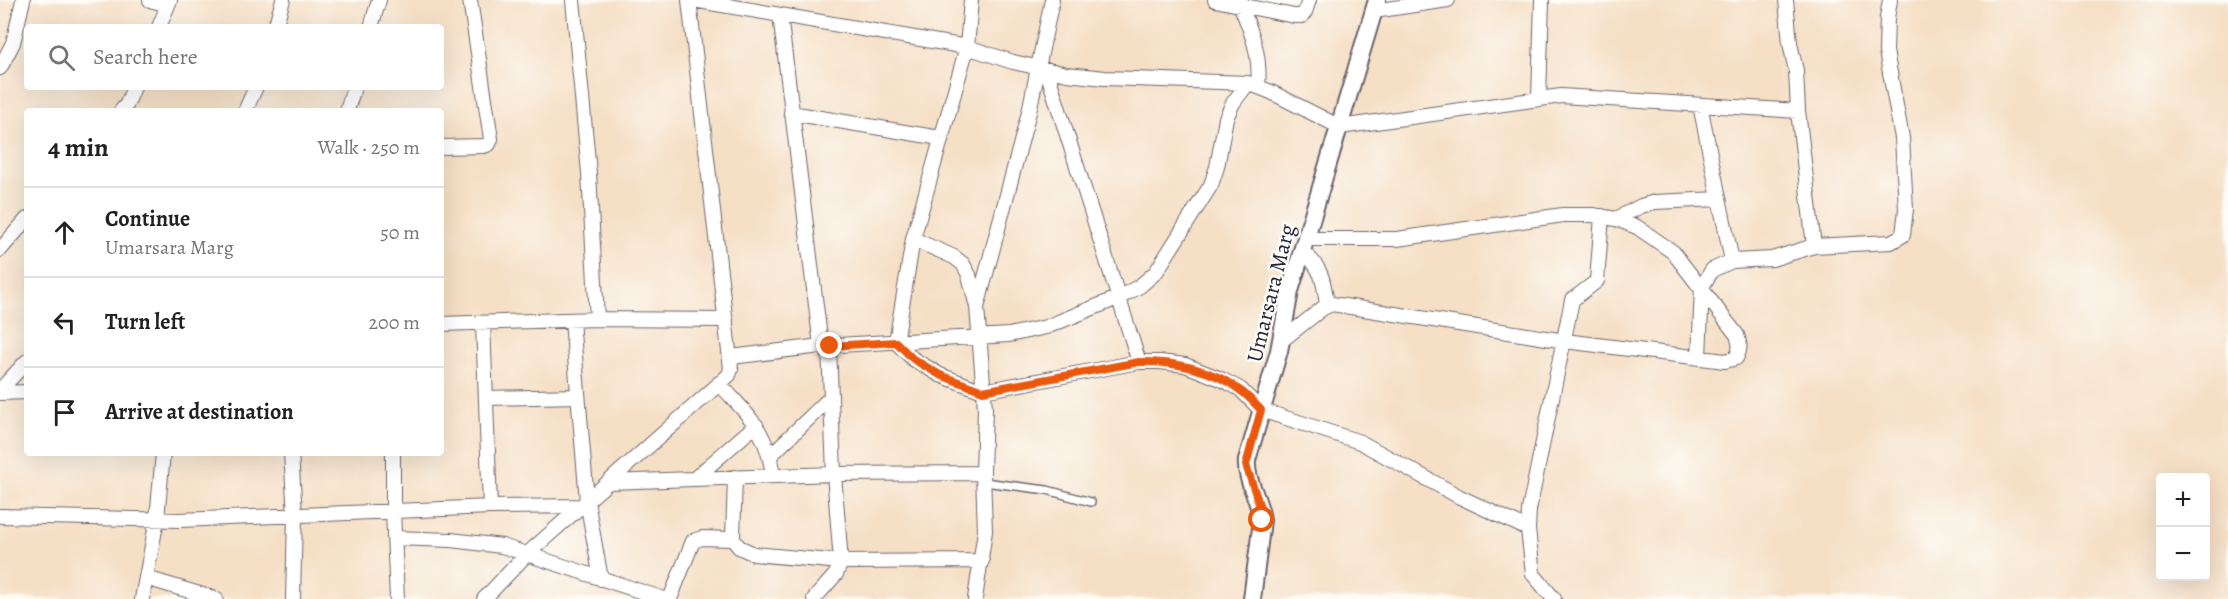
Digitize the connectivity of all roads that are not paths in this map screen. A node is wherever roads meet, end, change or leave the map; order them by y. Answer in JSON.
{"nodes":[{"id":1,"x":23,"y":0,"type":"edge"},
{"id":2,"x":150,"y":0,"type":"edge"},
{"id":3,"x":283,"y":0,"type":"edge"},
{"id":4,"x":379,"y":0,"type":"edge"},
{"id":5,"x":470,"y":0,"type":"edge"},
{"id":6,"x":573,"y":0,"type":"edge"},
{"id":7,"x":691,"y":0,"type":"edge"},
{"id":8,"x":971,"y":0,"type":"edge"},
{"id":9,"x":1052,"y":0,"type":"edge"},
{"id":10,"x":1215,"y":0,"type":"edge"},
{"id":11,"x":1309,"y":0,"type":"edge"},
{"id":12,"x":1448,"y":0,"type":"edge"},
{"id":13,"x":1542,"y":0,"type":"edge"},
{"id":14,"x":1786,"y":0,"type":"edge"},
{"id":15,"x":1890,"y":0,"type":"edge"},
{"id":16,"x":1240,"y":2,"type":"edge"},
{"id":17,"x":169,"y":3,"type":"edge"},
{"id":18,"x":1376,"y":6,"type":"edge"},
{"id":19,"x":780,"y":15,"type":"junction"},
{"id":20,"x":160,"y":24,"type":"edge"},
{"id":21,"x":276,"y":24,"type":"edge"},
{"id":22,"x":372,"y":24,"type":"edge"},
{"id":23,"x":6,"y":42,"type":"edge"},
{"id":24,"x":967,"y":47,"type":"junction"},
{"id":25,"x":0,"y":68,"type":"edge"},
{"id":26,"x":1044,"y":69,"type":"junction"},
{"id":27,"x":1253,"y":85,"type":"junction"},
{"id":28,"x":133,"y":90,"type":"edge"},
{"id":29,"x":254,"y":90,"type":"edge"},
{"id":30,"x":353,"y":90,"type":"edge"},
{"id":31,"x":1539,"y":98,"type":"junction"},
{"id":32,"x":1700,"y":105,"type":"junction"},
{"id":33,"x":124,"y":108,"type":"edge"},
{"id":34,"x":246,"y":108,"type":"edge"},
{"id":35,"x":348,"y":108,"type":"edge"},
{"id":36,"x":1798,"y":111,"type":"junction"},
{"id":37,"x":791,"y":113,"type":"junction"},
{"id":38,"x":1340,"y":127,"type":"junction"},
{"id":39,"x":940,"y":138,"type":"junction"},
{"id":40,"x":444,"y":147,"type":"edge"},
{"id":41,"x":1719,"y":199,"type":"junction"},
{"id":42,"x":1602,"y":216,"type":"junction"},
{"id":43,"x":1616,"y":219,"type":"junction"},
{"id":44,"x":24,"y":223,"type":"edge"},
{"id":45,"x":913,"y":239,"type":"junction"},
{"id":46,"x":3,"y":242,"type":"edge"},
{"id":47,"x":1304,"y":245,"type":"junction"},
{"id":48,"x":1814,"y":246,"type":"junction"},
{"id":49,"x":1732,"y":261,"type":"junction"},
{"id":50,"x":1702,"y":287,"type":"junction"},
{"id":51,"x":1120,"y":297,"type":"junction"},
{"id":52,"x":1327,"y":305,"type":"junction"},
{"id":53,"x":977,"y":306,"type":"junction"},
{"id":54,"x":597,"y":319,"type":"junction"},
{"id":55,"x":572,"y":320,"type":"junction"},
{"id":56,"x":726,"y":320,"type":"junction"},
{"id":57,"x":483,"y":323,"type":"junction"},
{"id":58,"x":444,"y":324,"type":"edge"},
{"id":59,"x":978,"y":338,"type":"junction"},
{"id":60,"x":1281,"y":341,"type":"junction"},
{"id":61,"x":1565,"y":341,"type":"junction"},
{"id":62,"x":896,"y":342,"type":"junction"},
{"id":63,"x":825,"y":346,"type":"junction"},
{"id":64,"x":731,"y":357,"type":"junction"},
{"id":65,"x":1699,"y":358,"type":"junction"},
{"id":66,"x":1139,"y":362,"type":"junction"},
{"id":67,"x":24,"y":364,"type":"edge"},
{"id":68,"x":719,"y":383,"type":"junction"},
{"id":69,"x":0,"y":391,"type":"edge"},
{"id":70,"x":983,"y":391,"type":"junction"},
{"id":71,"x":24,"y":392,"type":"edge"},
{"id":72,"x":578,"y":396,"type":"junction"},
{"id":73,"x":831,"y":397,"type":"junction"},
{"id":74,"x":486,"y":398,"type":"junction"},
{"id":75,"x":1261,"y":410,"type":"junction"},
{"id":76,"x":756,"y":425,"type":"junction"},
{"id":77,"x":163,"y":456,"type":"edge"},
{"id":78,"x":291,"y":456,"type":"edge"},
{"id":79,"x":393,"y":456,"type":"edge"},
{"id":80,"x":770,"y":456,"type":"junction"},
{"id":81,"x":834,"y":474,"type":"junction"},
{"id":82,"x":773,"y":476,"type":"junction"},
{"id":83,"x":735,"y":477,"type":"junction"},
{"id":84,"x":983,"y":478,"type":"junction"},
{"id":85,"x":694,"y":479,"type":"junction"},
{"id":86,"x":609,"y":482,"type":"junction"},
{"id":87,"x":1091,"y":502,"type":"dead end"},
{"id":88,"x":583,"y":504,"type":"junction"},
{"id":89,"x":490,"y":507,"type":"junction"},
{"id":90,"x":393,"y":511,"type":"junction"},
{"id":91,"x":295,"y":515,"type":"junction"},
{"id":92,"x":0,"y":516,"type":"edge"},
{"id":93,"x":157,"y":519,"type":"junction"},
{"id":94,"x":1528,"y":529,"type":"junction"},
{"id":95,"x":394,"y":538,"type":"junction"},
{"id":96,"x":732,"y":538,"type":"junction"},
{"id":97,"x":526,"y":555,"type":"junction"},
{"id":98,"x":982,"y":561,"type":"junction"},
{"id":99,"x":841,"y":562,"type":"junction"},
{"id":100,"x":146,"y":578,"type":"junction"},
{"id":101,"x":601,"y":579,"type":"junction"},
{"id":102,"x":142,"y":599,"type":"edge"},
{"id":103,"x":216,"y":599,"type":"edge"},
{"id":104,"x":293,"y":599,"type":"edge"},
{"id":105,"x":397,"y":599,"type":"edge"},
{"id":106,"x":484,"y":599,"type":"edge"},
{"id":107,"x":664,"y":599,"type":"edge"},
{"id":108,"x":670,"y":599,"type":"edge"},
{"id":109,"x":814,"y":599,"type":"edge"},
{"id":110,"x":975,"y":599,"type":"edge"},
{"id":111,"x":1252,"y":599,"type":"edge"},
{"id":112,"x":1554,"y":599,"type":"edge"}],
"edges":[{"from":1,"to":23,"type":"street"},
{"from":2,"to":17,"type":"street"},
{"from":3,"to":21,"type":"street"},
{"from":4,"to":22,"type":"street"},
{"from":5,"to":40,"type":"street"},
{"from":6,"to":54,"type":"street"},
{"from":7,"to":19,"type":"street"},
{"from":7,"to":56,"type":"street"},
{"from":8,"to":24,"type":"street"},
{"from":9,"to":26,"type":"street"},
{"from":10,"to":16,"type":"street"},
{"from":11,"to":16,"type":"street"},
{"from":12,"to":18,"type":"street"},
{"from":13,"to":31,"type":"street"},
{"from":14,"to":36,"type":"street"},
{"from":15,"to":48,"type":"street"},
{"from":16,"to":27,"type":"street"},
{"from":17,"to":20,"type":"street"},
{"from":18,"to":38,"type":"street","name":"Umarsara Marg"},
{"from":19,"to":24,"type":"street"},
{"from":19,"to":37,"type":"street"},
{"from":23,"to":25,"type":"street"},
{"from":24,"to":26,"type":"street"},
{"from":24,"to":39,"type":"street"},
{"from":26,"to":27,"type":"street"},
{"from":26,"to":51,"type":"street"},
{"from":26,"to":53,"type":"street"},
{"from":27,"to":38,"type":"street"},
{"from":27,"to":51,"type":"street"},
{"from":28,"to":33,"type":"street"},
{"from":29,"to":34,"type":"street"},
{"from":30,"to":35,"type":"street"},
{"from":31,"to":32,"type":"street"},
{"from":31,"to":38,"type":"street"},
{"from":32,"to":36,"type":"street"},
{"from":32,"to":41,"type":"street"},
{"from":36,"to":48,"type":"street"},
{"from":37,"to":39,"type":"street"},
{"from":37,"to":63,"type":"street"},
{"from":38,"to":47,"type":"street","name":"Umarsara Marg"},
{"from":39,"to":45,"type":"street"},
{"from":41,"to":43,"type":"street"},
{"from":41,"to":49,"type":"street"},
{"from":42,"to":43,"type":"street"},
{"from":42,"to":47,"type":"street"},
{"from":42,"to":61,"type":"street"},
{"from":43,"to":50,"type":"street"},
{"from":44,"to":46,"type":"street"},
{"from":45,"to":53,"type":"street"},
{"from":45,"to":62,"type":"street"},
{"from":47,"to":52,"type":"street"},
{"from":47,"to":60,"type":"street","name":"Umarsara Marg"},
{"from":48,"to":49,"type":"street"},
{"from":49,"to":50,"type":"street"},
{"from":50,"to":65,"type":"street"},
{"from":50,"to":65,"type":"street"},
{"from":51,"to":59,"type":"street"},
{"from":51,"to":66,"type":"street"},
{"from":52,"to":60,"type":"street"},
{"from":52,"to":61,"type":"street"},
{"from":53,"to":59,"type":"street"},
{"from":54,"to":55,"type":"street"},
{"from":54,"to":56,"type":"street"},
{"from":55,"to":57,"type":"street"},
{"from":55,"to":72,"type":"street"},
{"from":56,"to":64,"type":"street"},
{"from":57,"to":58,"type":"street"},
{"from":57,"to":74,"type":"street"},
{"from":59,"to":62,"type":"street"},
{"from":59,"to":70,"type":"street"},
{"from":60,"to":75,"type":"street","name":"Umarsara Marg"},
{"from":61,"to":65,"type":"street"},
{"from":61,"to":94,"type":"street"},
{"from":62,"to":63,"type":"street"},
{"from":62,"to":70,"type":"street"},
{"from":63,"to":64,"type":"street"},
{"from":63,"to":73,"type":"street"},
{"from":64,"to":68,"type":"street"},
{"from":66,"to":70,"type":"street"},
{"from":66,"to":75,"type":"street"},
{"from":67,"to":69,"type":"street"},
{"from":68,"to":76,"type":"street"},
{"from":68,"to":86,"type":"street"},
{"from":69,"to":71,"type":"street"},
{"from":70,"to":84,"type":"street"},
{"from":72,"to":74,"type":"street"},
{"from":72,"to":88,"type":"street"},
{"from":73,"to":80,"type":"street"},
{"from":73,"to":81,"type":"street"},
{"from":74,"to":89,"type":"street"},
{"from":75,"to":94,"type":"street"},
{"from":75,"to":111,"type":"street","name":"Umarsara Marg"},
{"from":76,"to":80,"type":"street"},
{"from":76,"to":85,"type":"street"},
{"from":77,"to":93,"type":"street"},
{"from":78,"to":91,"type":"street"},
{"from":79,"to":90,"type":"street"},
{"from":80,"to":82,"type":"street"},
{"from":81,"to":82,"type":"street"},
{"from":81,"to":84,"type":"street"},
{"from":81,"to":99,"type":"street"},
{"from":82,"to":83,"type":"street"},
{"from":83,"to":85,"type":"street"},
{"from":83,"to":96,"type":"street"},
{"from":84,"to":87,"type":"lane"},
{"from":84,"to":98,"type":"street"},
{"from":85,"to":86,"type":"street"},
{"from":86,"to":88,"type":"street"},
{"from":88,"to":89,"type":"street"},
{"from":88,"to":97,"type":"street"},
{"from":88,"to":101,"type":"street"},
{"from":89,"to":90,"type":"street"},
{"from":90,"to":91,"type":"street"},
{"from":90,"to":95,"type":"street"},
{"from":91,"to":93,"type":"street"},
{"from":91,"to":104,"type":"street"},
{"from":92,"to":93,"type":"street"},
{"from":93,"to":100,"type":"street"},
{"from":94,"to":112,"type":"street"},
{"from":95,"to":97,"type":"street"},
{"from":95,"to":105,"type":"street"},
{"from":96,"to":99,"type":"street"},
{"from":96,"to":108,"type":"street"},
{"from":97,"to":101,"type":"street"},
{"from":97,"to":106,"type":"street"},
{"from":98,"to":99,"type":"street"},
{"from":98,"to":110,"type":"street"},
{"from":99,"to":109,"type":"street"},
{"from":100,"to":102,"type":"street"},
{"from":100,"to":103,"type":"street"},
{"from":101,"to":107,"type":"street"}]}
